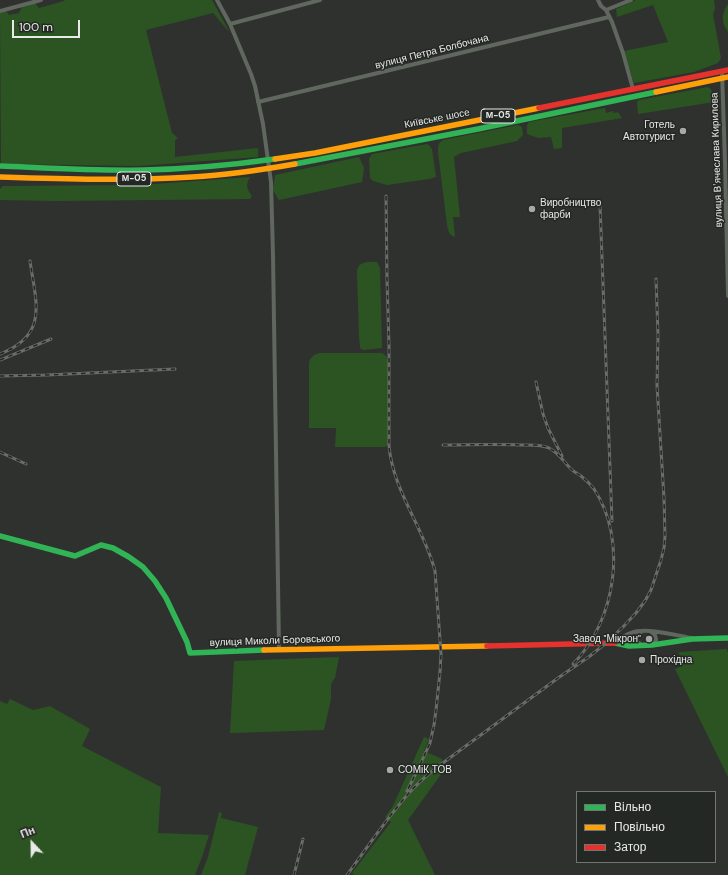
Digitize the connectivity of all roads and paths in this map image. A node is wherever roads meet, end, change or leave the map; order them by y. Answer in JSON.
{"nodes":[{"id":1,"x":40,"y":0,"type":"edge"},
{"id":2,"x":217,"y":0,"type":"edge"},
{"id":3,"x":320,"y":0,"type":"edge"},
{"id":4,"x":598,"y":0,"type":"edge"},
{"id":5,"x":631,"y":0,"type":"edge"},
{"id":6,"x":606,"y":10,"type":"junction"},
{"id":7,"x":0,"y":11,"type":"edge"},
{"id":8,"x":610,"y":17,"type":"junction"},
{"id":9,"x":230,"y":24,"type":"junction"},
{"id":10,"x":725,"y":70,"type":"edge"},
{"id":11,"x":725,"y":78,"type":"edge"},
{"id":12,"x":633,"y":89,"type":"junction"},
{"id":13,"x":258,"y":102,"type":"junction"},
{"id":14,"x":267,"y":160,"type":"junction"},
{"id":15,"x":0,"y":166,"type":"edge"},
{"id":16,"x":268,"y":168,"type":"junction"},
{"id":17,"x":0,"y":177,"type":"edge"},
{"id":18,"x":728,"y":296,"type":"edge"},
{"id":19,"x":0,"y":536,"type":"edge"},
{"id":20,"x":642,"y":631,"type":"junction"},
{"id":21,"x":650,"y":631,"type":"junction"},
{"id":22,"x":728,"y":638,"type":"edge"},
{"id":23,"x":692,"y":639,"type":"junction"},
{"id":24,"x":614,"y":643,"type":"junction"},
{"id":25,"x":642,"y":645,"type":"junction"},
{"id":26,"x":652,"y":645,"type":"junction"},
{"id":27,"x":279,"y":649,"type":"junction"}],
"edges":[{"from":1,"to":7,"type":"street"},
{"from":2,"to":9,"type":"street"},
{"from":3,"to":9,"type":"street"},
{"from":4,"to":6,"type":"street"},
{"from":5,"to":6,"type":"street"},
{"from":6,"to":8,"type":"street"},
{"from":8,"to":12,"type":"street"},
{"from":8,"to":13,"type":"street","name":"вулиця Петра Болбочана"},
{"from":9,"to":13,"type":"street"},
{"from":10,"to":11,"type":"street","name":"вулиця Вʼячеслава Кирилова"},
{"from":10,"to":12,"type":"main road","name":"Київське шосе","number":"М-05"},
{"from":11,"to":16,"type":"main road","number":"М-05"},
{"from":11,"to":18,"type":"street","name":"вулиця Вʼячеслава Кирилова"},
{"from":12,"to":14,"type":"main road","name":"Київське шосе","number":"М-05"},
{"from":13,"to":14,"type":"street"},
{"from":14,"to":15,"type":"main road","number":"М-05"},
{"from":14,"to":16,"type":"street"},
{"from":16,"to":17,"type":"main road","number":"М-05"},
{"from":16,"to":27,"type":"street"},
{"from":19,"to":27,"type":"main road","name":"вулиця Миколи Боровського"},
{"from":20,"to":21,"type":"street","name":"вулиця Миколи Боровського"},
{"from":20,"to":24,"type":"street","name":"вулиця Миколи Боровського"},
{"from":20,"to":25,"type":"street"},
{"from":21,"to":23,"type":"street","name":"вулиця Миколи Боровського"},
{"from":21,"to":26,"type":"street"},
{"from":22,"to":23,"type":"main road","name":"вулиця Миколи Боровського"},
{"from":23,"to":26,"type":"main road","name":"вулиця Миколи Боровського"},
{"from":24,"to":25,"type":"main road","name":"вулиця Миколи Боровського"},
{"from":24,"to":27,"type":"main road","name":"вулиця Миколи Боровського"},
{"from":25,"to":26,"type":"main road","name":"вулиця Миколи Боровського"}]}
